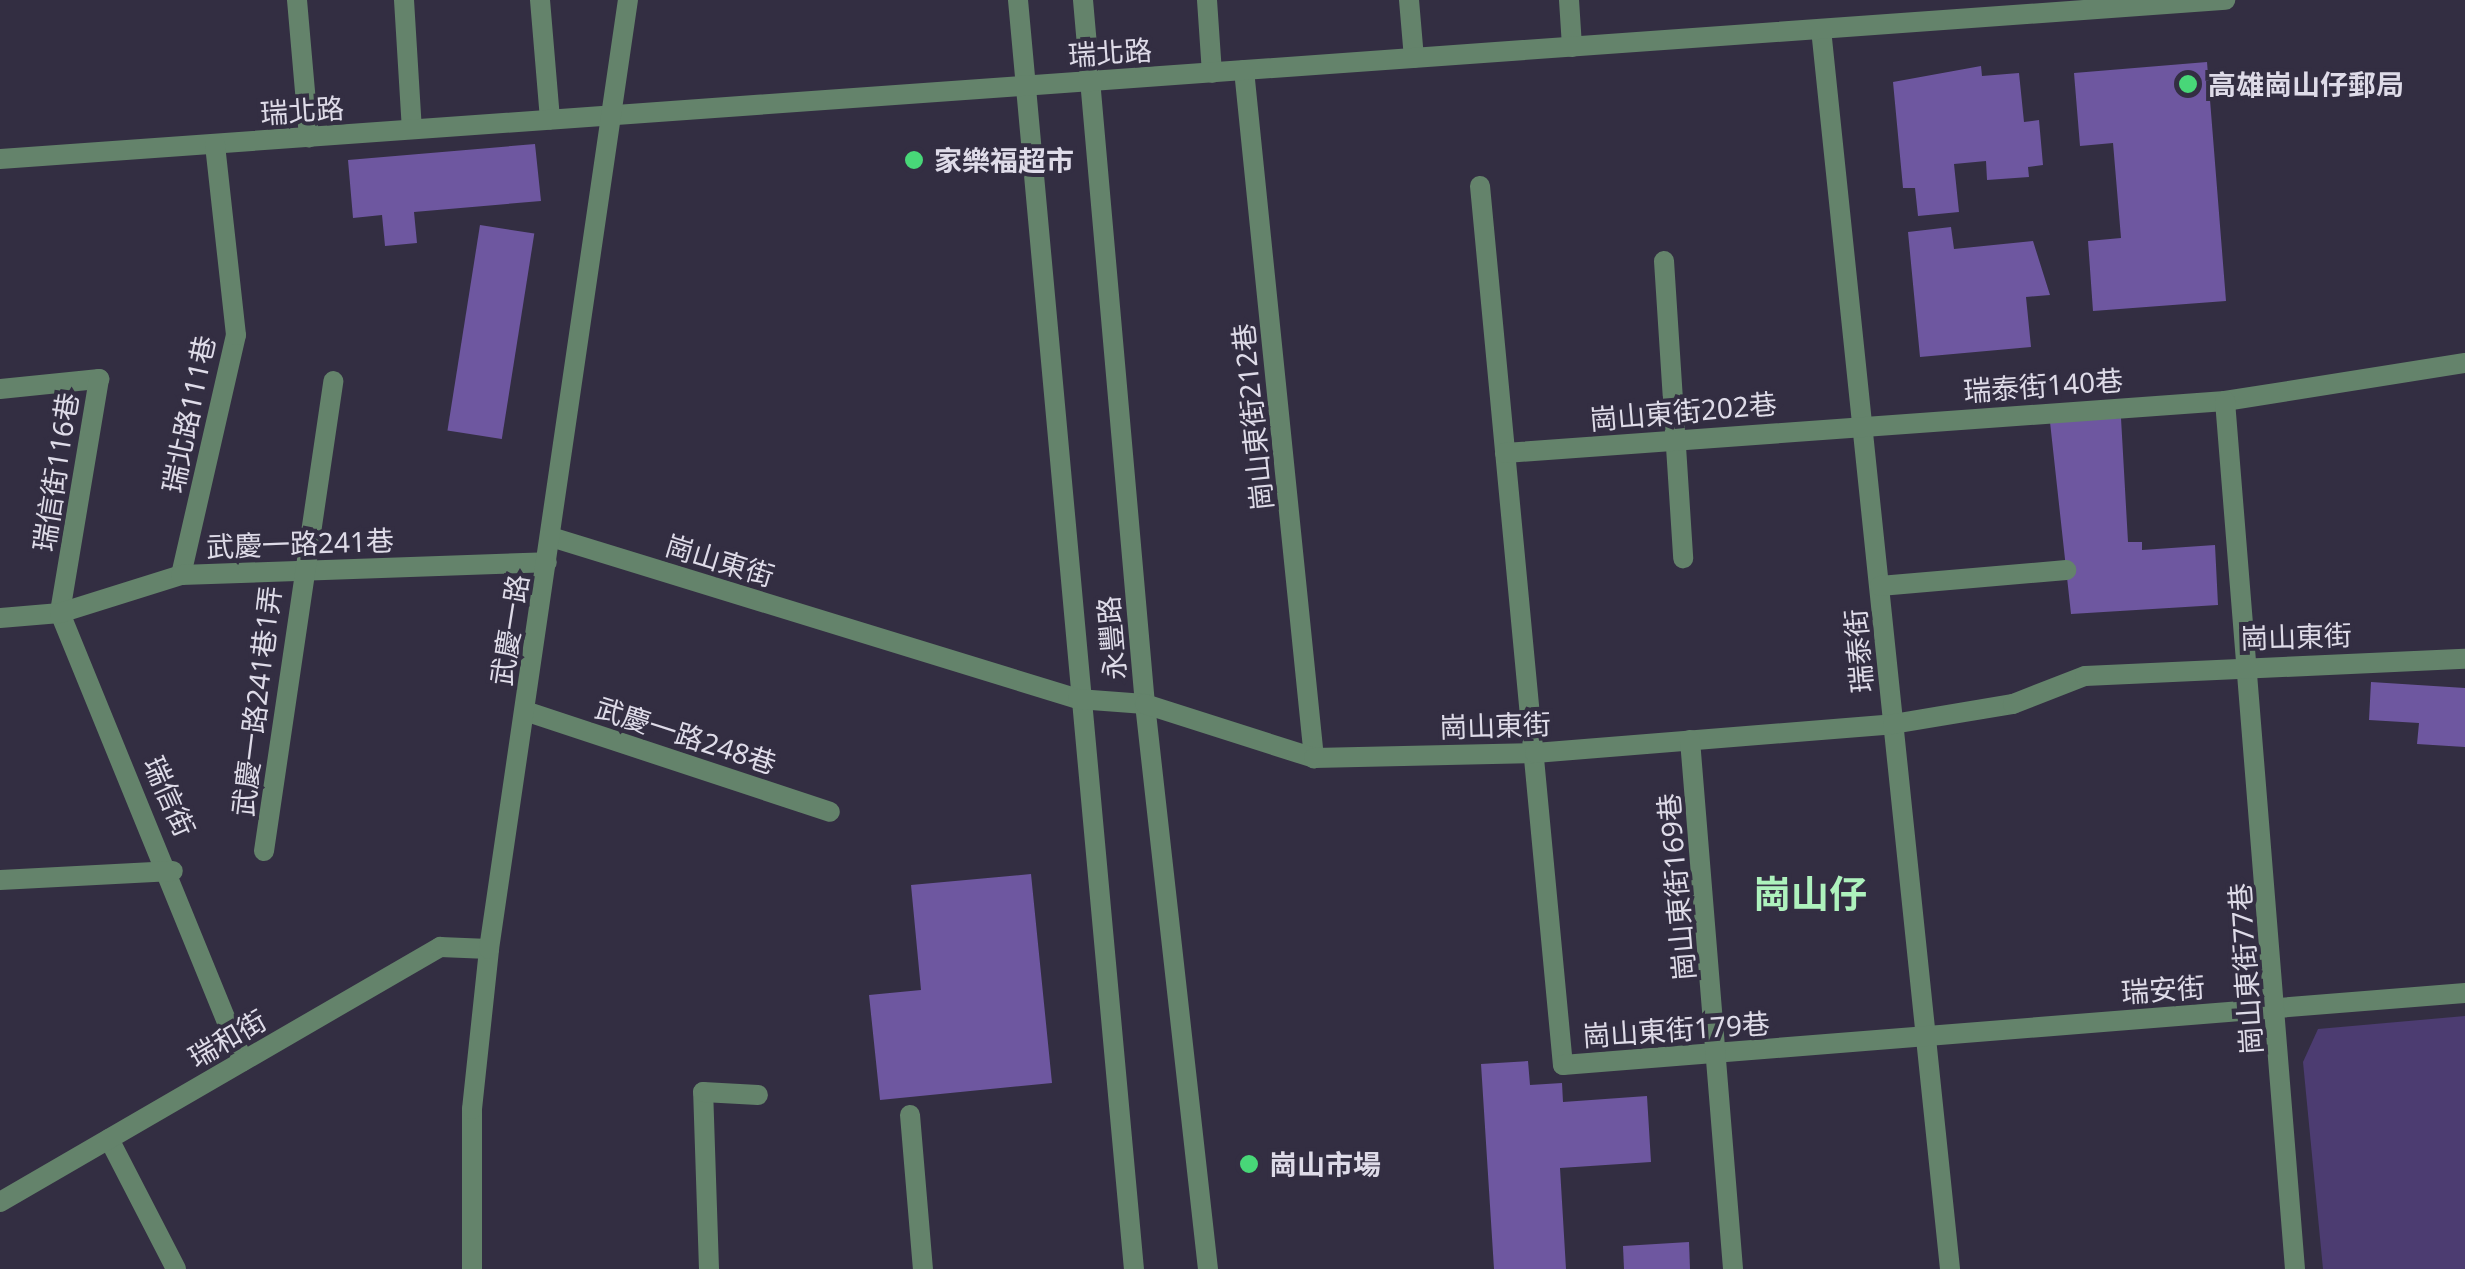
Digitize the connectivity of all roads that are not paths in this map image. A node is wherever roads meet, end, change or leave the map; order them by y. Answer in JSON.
{"nodes":[{"id":1,"x":297,"y":0,"type":"edge"},
{"id":2,"x":404,"y":0,"type":"edge"},
{"id":3,"x":540,"y":0,"type":"edge"},
{"id":4,"x":628,"y":0,"type":"edge"},
{"id":5,"x":1018,"y":0,"type":"edge"},
{"id":6,"x":1084,"y":0,"type":"edge"},
{"id":7,"x":1207,"y":0,"type":"edge"},
{"id":8,"x":1409,"y":0,"type":"edge"},
{"id":9,"x":1568,"y":0,"type":"edge"},
{"id":10,"x":2225,"y":0,"type":"edge"},
{"id":11,"x":1821,"y":29,"type":"junction"},
{"id":12,"x":1572,"y":47,"type":"junction"},
{"id":13,"x":1414,"y":58,"type":"junction"},
{"id":14,"x":1244,"y":70,"type":"junction"},
{"id":15,"x":1212,"y":72,"type":"junction"},
{"id":16,"x":1092,"y":81,"type":"junction"},
{"id":17,"x":1028,"y":86,"type":"junction"},
{"id":18,"x":609,"y":115,"type":"junction"},
{"id":19,"x":550,"y":120,"type":"junction"},
{"id":20,"x":412,"y":130,"type":"junction"},
{"id":21,"x":309,"y":137,"type":"junction"},
{"id":22,"x":215,"y":144,"type":"junction"},
{"id":23,"x":0,"y":159,"type":"edge"},
{"id":24,"x":1480,"y":186,"type":"dead end"},
{"id":25,"x":1664,"y":261,"type":"dead end"},
{"id":26,"x":2465,"y":362,"type":"edge"},
{"id":27,"x":333,"y":381,"type":"dead end"},
{"id":28,"x":0,"y":389,"type":"edge"},
{"id":29,"x":2225,"y":401,"type":"junction"},
{"id":30,"x":1865,"y":425,"type":"junction"},
{"id":31,"x":1676,"y":439,"type":"junction"},
{"id":32,"x":1504,"y":453,"type":"junction"},
{"id":33,"x":551,"y":537,"type":"junction"},
{"id":34,"x":1683,"y":558,"type":"dead end"},
{"id":35,"x":547,"y":562,"type":"junction"},
{"id":36,"x":2066,"y":570,"type":"dead end"},
{"id":37,"x":301,"y":571,"type":"junction"},
{"id":38,"x":181,"y":575,"type":"junction"},
{"id":39,"x":1880,"y":586,"type":"junction"},
{"id":40,"x":60,"y":613,"type":"junction"},
{"id":41,"x":0,"y":618,"type":"edge"},
{"id":42,"x":2465,"y":658,"type":"edge"},
{"id":43,"x":2249,"y":665,"type":"junction"},
{"id":44,"x":1078,"y":698,"type":"junction"},
{"id":45,"x":1145,"y":704,"type":"junction"},
{"id":46,"x":524,"y":711,"type":"junction"},
{"id":47,"x":1892,"y":724,"type":"junction"},
{"id":48,"x":1690,"y":740,"type":"junction"},
{"id":49,"x":1534,"y":753,"type":"junction"},
{"id":50,"x":1314,"y":758,"type":"junction"},
{"id":51,"x":830,"y":812,"type":"dead end"},
{"id":52,"x":264,"y":851,"type":"dead end"},
{"id":53,"x":172,"y":871,"type":"junction"},
{"id":54,"x":0,"y":880,"type":"edge"},
{"id":55,"x":489,"y":948,"type":"junction"},
{"id":56,"x":2465,"y":993,"type":"edge"},
{"id":57,"x":2275,"y":1008,"type":"junction"},
{"id":58,"x":1926,"y":1035,"type":"junction"},
{"id":59,"x":1718,"y":1054,"type":"junction"},
{"id":60,"x":243,"y":1061,"type":"junction"},
{"id":61,"x":758,"y":1095,"type":"dead end"},
{"id":62,"x":910,"y":1114,"type":"dead end"},
{"id":63,"x":109,"y":1139,"type":"junction"},
{"id":64,"x":0,"y":1202,"type":"edge"},
{"id":65,"x":176,"y":1269,"type":"edge"},
{"id":66,"x":472,"y":1269,"type":"edge"},
{"id":67,"x":708,"y":1269,"type":"edge"},
{"id":68,"x":923,"y":1269,"type":"edge"},
{"id":69,"x":1134,"y":1269,"type":"edge"},
{"id":70,"x":1208,"y":1269,"type":"edge"},
{"id":71,"x":1733,"y":1269,"type":"edge"},
{"id":72,"x":1950,"y":1269,"type":"edge"},
{"id":73,"x":2295,"y":1269,"type":"edge"}],
"edges":[{"from":1,"to":21,"type":"street"},
{"from":2,"to":20,"type":"street"},
{"from":3,"to":19,"type":"street"},
{"from":4,"to":18,"type":"street","name":"武慶一路"},
{"from":5,"to":17,"type":"street","name":"永豐路"},
{"from":6,"to":16,"type":"street","name":"永豐路"},
{"from":7,"to":15,"type":"street"},
{"from":8,"to":13,"type":"street"},
{"from":9,"to":12,"type":"street"},
{"from":10,"to":11,"type":"street","name":"瑞北路"},
{"from":11,"to":12,"type":"street","name":"瑞北路"},
{"from":11,"to":30,"type":"street","name":"瑞泰街"},
{"from":12,"to":13,"type":"street","name":"瑞北路"},
{"from":13,"to":14,"type":"street","name":"瑞北路"},
{"from":14,"to":15,"type":"street","name":"瑞北路"},
{"from":14,"to":50,"type":"street","name":"崗山東街212巷"},
{"from":15,"to":16,"type":"street","name":"瑞北路"},
{"from":16,"to":17,"type":"street","name":"瑞北路"},
{"from":16,"to":45,"type":"street","name":"永豐路"},
{"from":17,"to":18,"type":"street","name":"瑞北路"},
{"from":17,"to":44,"type":"street","name":"永豐路"},
{"from":18,"to":19,"type":"street","name":"瑞北路"},
{"from":18,"to":33,"type":"street","name":"武慶一路"},
{"from":19,"to":20,"type":"street","name":"瑞北路"},
{"from":20,"to":21,"type":"street","name":"瑞北路"},
{"from":21,"to":22,"type":"street","name":"瑞北路"},
{"from":22,"to":23,"type":"street","name":"瑞北路"},
{"from":22,"to":38,"type":"street","name":"瑞北路111巷"},
{"from":24,"to":32,"type":"street"},
{"from":25,"to":31,"type":"street"},
{"from":26,"to":29,"type":"street","name":"瑞泰街140巷"},
{"from":27,"to":37,"type":"street","name":"武慶一路241巷1弄"},
{"from":28,"to":40,"type":"street","name":"瑞信街116巷"},
{"from":29,"to":30,"type":"street","name":"瑞泰街140巷"},
{"from":29,"to":43,"type":"street"},
{"from":30,"to":31,"type":"street","name":"崗山東街202巷"},
{"from":30,"to":39,"type":"street","name":"瑞泰街"},
{"from":31,"to":32,"type":"street","name":"崗山東街202巷"},
{"from":31,"to":34,"type":"street"},
{"from":32,"to":49,"type":"street"},
{"from":33,"to":35,"type":"street","name":"武慶一路"},
{"from":33,"to":44,"type":"street","name":"崗山東街"},
{"from":35,"to":37,"type":"street","name":"武慶一路241巷"},
{"from":35,"to":46,"type":"street","name":"武慶一路"},
{"from":36,"to":39,"type":"street"},
{"from":37,"to":38,"type":"street","name":"武慶一路241巷"},
{"from":37,"to":52,"type":"street","name":"武慶一路241巷1弄"},
{"from":38,"to":40,"type":"street","name":"武慶一路241巷"},
{"from":39,"to":47,"type":"street","name":"瑞泰街"},
{"from":40,"to":41,"type":"street"},
{"from":40,"to":53,"type":"street","name":"瑞信街"},
{"from":42,"to":43,"type":"street","name":"崗山東街"},
{"from":43,"to":47,"type":"street","name":"崗山東街"},
{"from":43,"to":57,"type":"street","name":"崗山東街77巷"},
{"from":44,"to":45,"type":"street","name":"崗山東街"},
{"from":44,"to":69,"type":"street","name":"永豐路"},
{"from":45,"to":50,"type":"street","name":"崗山東街"},
{"from":45,"to":70,"type":"street","name":"永豐路"},
{"from":46,"to":51,"type":"street","name":"武慶一路248巷"},
{"from":46,"to":55,"type":"street","name":"武慶一路"},
{"from":47,"to":48,"type":"street","name":"崗山東街"},
{"from":47,"to":58,"type":"street","name":"瑞泰街"},
{"from":48,"to":49,"type":"street","name":"崗山東街"},
{"from":48,"to":59,"type":"street","name":"崗山東街169巷"},
{"from":49,"to":50,"type":"street","name":"崗山東街"},
{"from":49,"to":59,"type":"street","name":"崗山東街179巷"},
{"from":53,"to":54,"type":"street"},
{"from":53,"to":60,"type":"street","name":"瑞信街"},
{"from":55,"to":60,"type":"street","name":"瑞和街"},
{"from":55,"to":66,"type":"street","name":"武慶一路"},
{"from":56,"to":57,"type":"street","name":"瑞安街"},
{"from":57,"to":58,"type":"street","name":"瑞安街"},
{"from":57,"to":73,"type":"street","name":"崗山東街77巷"},
{"from":58,"to":59,"type":"street","name":"崗山東街179巷"},
{"from":58,"to":72,"type":"street","name":"瑞泰街"},
{"from":59,"to":71,"type":"street","name":"崗山東街169巷"},
{"from":60,"to":63,"type":"street","name":"瑞和街"},
{"from":61,"to":67,"type":"street"},
{"from":62,"to":68,"type":"street"},
{"from":63,"to":64,"type":"street","name":"瑞和街"},
{"from":63,"to":65,"type":"street"}]}
